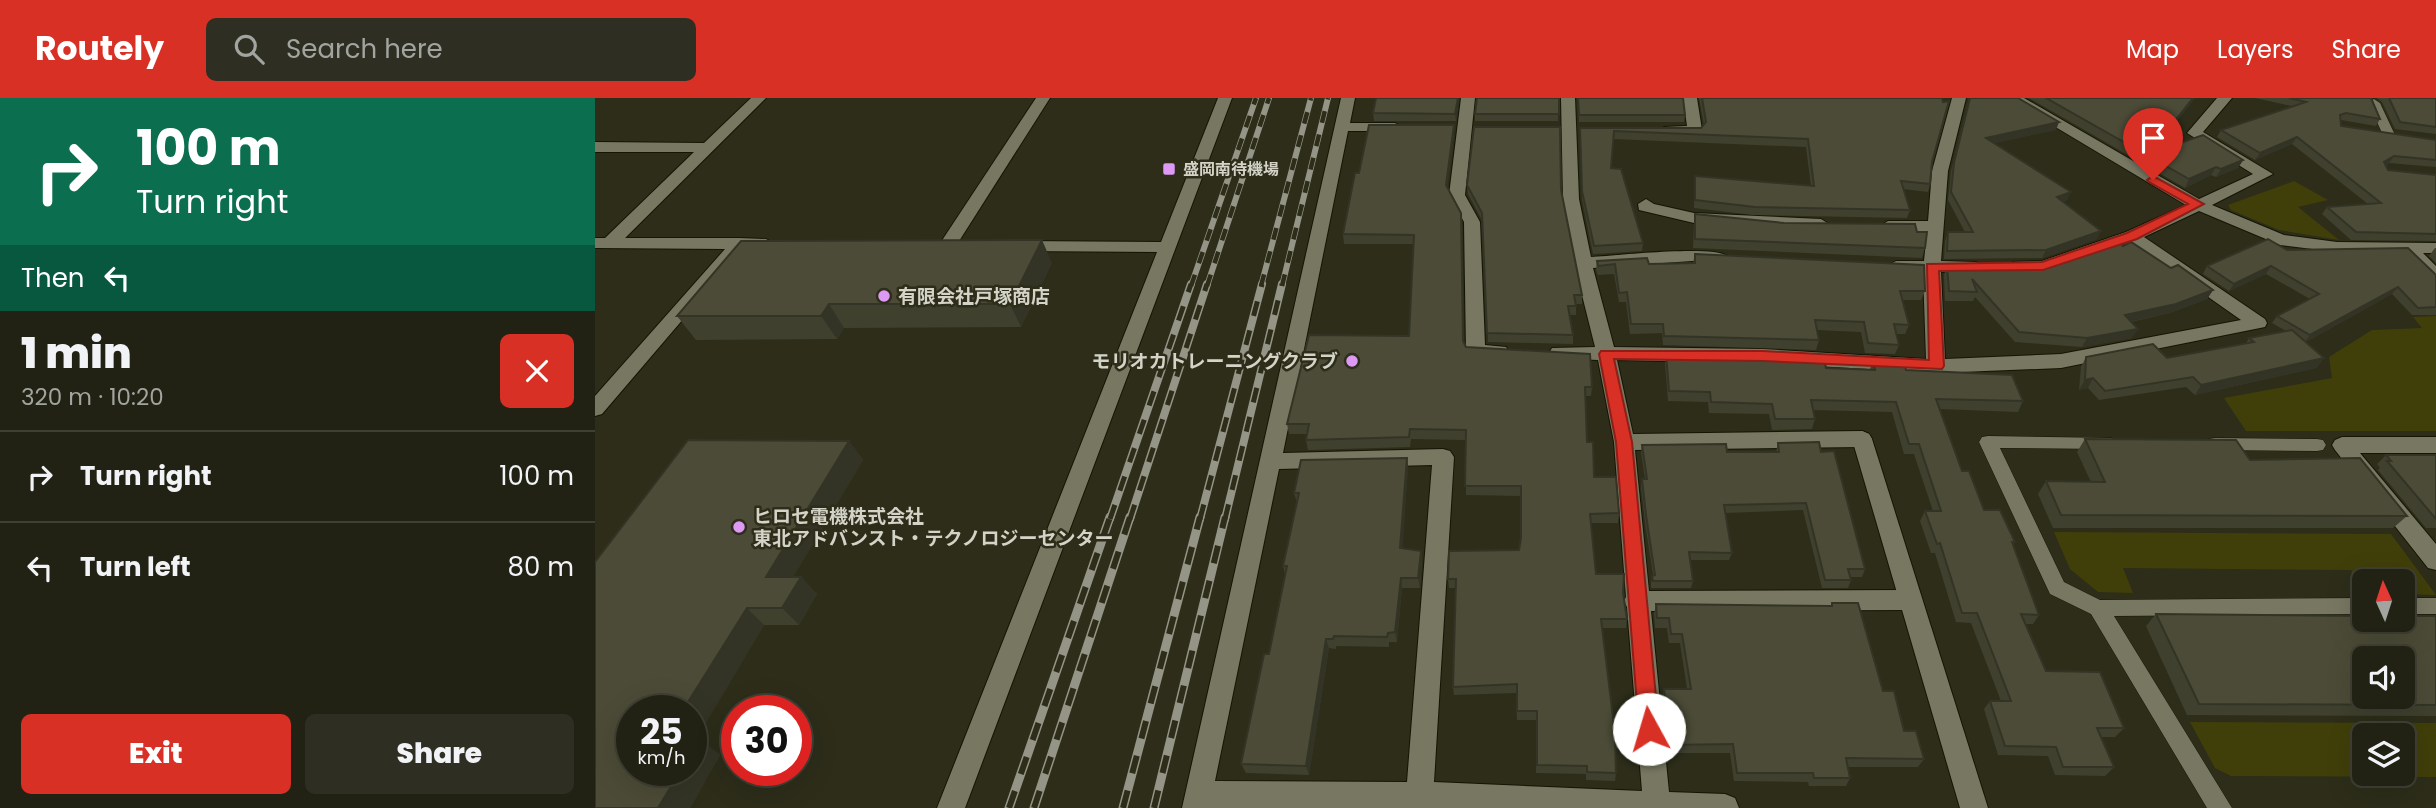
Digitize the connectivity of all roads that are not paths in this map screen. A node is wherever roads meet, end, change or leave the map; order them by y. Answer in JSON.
{"nodes":[{"id":1,"x":759,"y":98,"type":"edge"},
{"id":2,"x":1043,"y":98,"type":"edge"},
{"id":3,"x":1225,"y":98,"type":"edge"},
{"id":4,"x":1348,"y":98,"type":"edge"},
{"id":5,"x":1468,"y":98,"type":"edge"},
{"id":6,"x":1569,"y":98,"type":"edge"},
{"id":7,"x":1690,"y":98,"type":"edge"},
{"id":8,"x":1959,"y":98,"type":"edge"},
{"id":9,"x":2014,"y":98,"type":"edge"},
{"id":10,"x":2225,"y":98,"type":"edge"},
{"id":11,"x":2374,"y":103,"type":"edge"},
{"id":12,"x":1341,"y":127,"type":"junction"},
{"id":13,"x":1410,"y":127,"type":"edge"},
{"id":14,"x":1654,"y":130,"type":"edge"},
{"id":15,"x":2389,"y":135,"type":"edge"},
{"id":16,"x":595,"y":147,"type":"edge"},
{"id":17,"x":709,"y":148,"type":"junction"},
{"id":18,"x":1646,"y":204,"type":"dead end"},
{"id":19,"x":2197,"y":204,"type":"junction"},
{"id":20,"x":1839,"y":225,"type":"edge"},
{"id":21,"x":1865,"y":226,"type":"edge"},
{"id":22,"x":1935,"y":226,"type":"junction"},
{"id":23,"x":2132,"y":236,"type":"junction"},
{"id":24,"x":603,"y":243,"type":"edge"},
{"id":25,"x":739,"y":243,"type":"junction"},
{"id":26,"x":781,"y":244,"type":"edge"},
{"id":27,"x":975,"y":246,"type":"edge"},
{"id":28,"x":1003,"y":246,"type":"edge"},
{"id":29,"x":1167,"y":247,"type":"junction"},
{"id":30,"x":2436,"y":248,"type":"edge"},
{"id":31,"x":2410,"y":250,"type":"junction"},
{"id":32,"x":1732,"y":258,"type":"edge"},
{"id":33,"x":1583,"y":263,"type":"junction"},
{"id":34,"x":1879,"y":265,"type":"edge"},
{"id":35,"x":1932,"y":267,"type":"junction"},
{"id":36,"x":2436,"y":276,"type":"edge"},
{"id":37,"x":1514,"y":352,"type":"edge"},
{"id":38,"x":1540,"y":353,"type":"edge"},
{"id":39,"x":1606,"y":354,"type":"junction"},
{"id":40,"x":1936,"y":366,"type":"junction"},
{"id":41,"x":595,"y":409,"type":"edge"},
{"id":42,"x":1624,"y":442,"type":"junction"},
{"id":43,"x":2125,"y":443,"type":"edge"},
{"id":44,"x":2193,"y":444,"type":"edge"},
{"id":45,"x":2317,"y":445,"type":"dead end"},
{"id":46,"x":2436,"y":445,"type":"edge"},
{"id":47,"x":1269,"y":461,"type":"junction"},
{"id":48,"x":2436,"y":561,"type":"edge"},
{"id":49,"x":1909,"y":600,"type":"junction"},
{"id":50,"x":1636,"y":601,"type":"junction"},
{"id":51,"x":2415,"y":606,"type":"edge"},
{"id":52,"x":2436,"y":606,"type":"edge"},
{"id":53,"x":2352,"y":607,"type":"edge"},
{"id":54,"x":2098,"y":608,"type":"junction"},
{"id":55,"x":1420,"y":795,"type":"junction"},
{"id":56,"x":1198,"y":801,"type":"edge"},
{"id":57,"x":1657,"y":807,"type":"edge"},
{"id":58,"x":951,"y":808,"type":"edge"},
{"id":59,"x":1725,"y":808,"type":"edge"},
{"id":60,"x":1974,"y":808,"type":"edge"},
{"id":61,"x":2220,"y":808,"type":"edge"}],
"edges":[{"from":1,"to":17,"type":"street"},
{"from":2,"to":27,"type":"street"},
{"from":3,"to":29,"type":"street"},
{"from":4,"to":12,"type":"street"},
{"from":5,"to":37,"type":"street"},
{"from":6,"to":33,"type":"street"},
{"from":7,"to":14,"type":"street"},
{"from":8,"to":22,"type":"street"},
{"from":9,"to":19,"type":"street"},
{"from":10,"to":19,"type":"street"},
{"from":11,"to":15,"type":"lane"},
{"from":12,"to":13,"type":"street"},
{"from":12,"to":47,"type":"street"},
{"from":16,"to":17,"type":"street"},
{"from":17,"to":24,"type":"street"},
{"from":18,"to":20,"type":"street"},
{"from":19,"to":23,"type":"street"},
{"from":19,"to":31,"type":"street"},
{"from":21,"to":22,"type":"street"},
{"from":22,"to":35,"type":"street"},
{"from":23,"to":35,"type":"street"},
{"from":23,"to":40,"type":"street"},
{"from":24,"to":25,"type":"street"},
{"from":25,"to":26,"type":"street"},
{"from":25,"to":41,"type":"street"},
{"from":28,"to":29,"type":"street"},
{"from":29,"to":58,"type":"street"},
{"from":30,"to":31,"type":"street"},
{"from":31,"to":36,"type":"street"},
{"from":32,"to":33,"type":"street"},
{"from":33,"to":39,"type":"street"},
{"from":34,"to":35,"type":"street"},
{"from":35,"to":40,"type":"street"},
{"from":38,"to":39,"type":"street"},
{"from":39,"to":40,"type":"street"},
{"from":39,"to":42,"type":"street"},
{"from":42,"to":49,"type":"street"},
{"from":42,"to":50,"type":"street"},
{"from":43,"to":54,"type":"lane"},
{"from":44,"to":45,"type":"lane"},
{"from":46,"to":48,"type":"street"},
{"from":47,"to":55,"type":"street"},
{"from":47,"to":56,"type":"street"},
{"from":49,"to":50,"type":"street"},
{"from":49,"to":60,"type":"street"},
{"from":50,"to":57,"type":"street"},
{"from":51,"to":52,"type":"lane"},
{"from":53,"to":54,"type":"lane"},
{"from":54,"to":61,"type":"lane"},
{"from":55,"to":56,"type":"street"},
{"from":55,"to":57,"type":"street"},
{"from":57,"to":59,"type":"street"}]}
